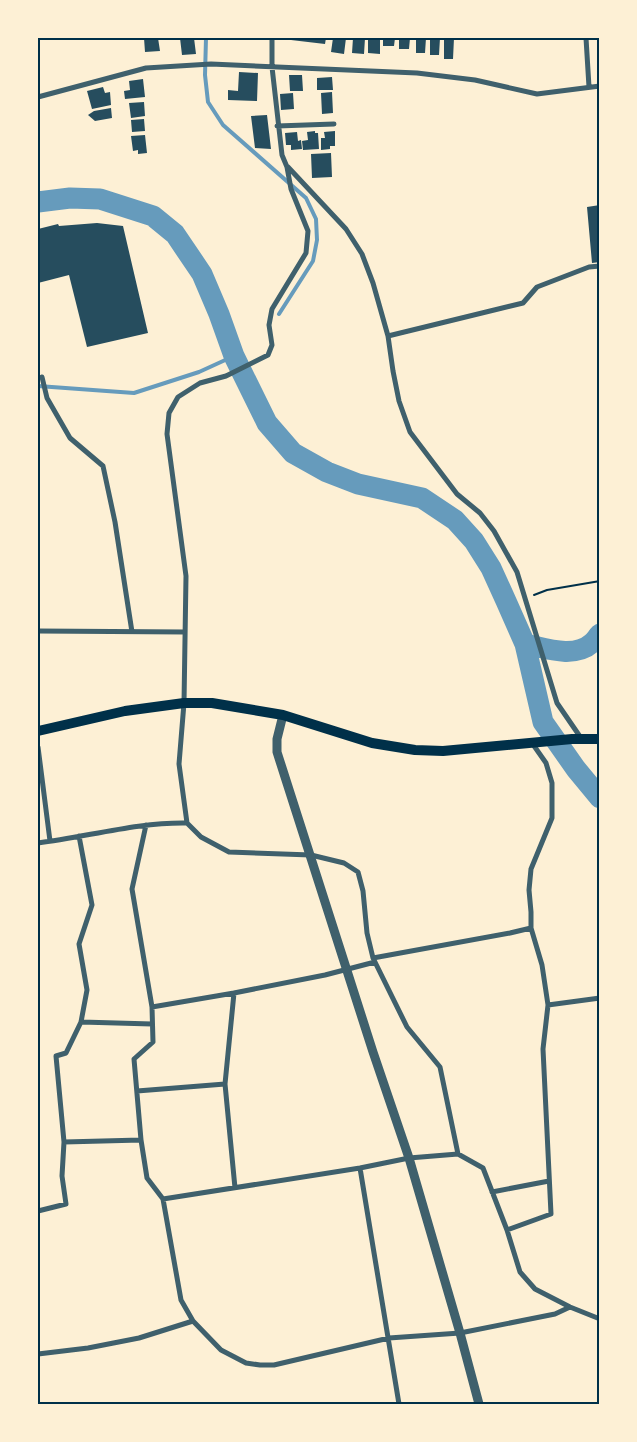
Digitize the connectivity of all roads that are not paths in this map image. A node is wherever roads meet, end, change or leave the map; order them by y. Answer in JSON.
{"nodes":[{"id":1,"x":272,"y":38,"type":"edge"},
{"id":2,"x":586,"y":38,"type":"edge"},
{"id":3,"x":272,"y":67,"type":"junction"},
{"id":4,"x":600,"y":86,"type":"edge"},
{"id":5,"x":589,"y":87,"type":"junction"},
{"id":6,"x":38,"y":97,"type":"edge"},
{"id":7,"x":334,"y":124,"type":"dead end"},
{"id":8,"x":278,"y":126,"type":"junction"},
{"id":9,"x":287,"y":167,"type":"junction"},
{"id":10,"x":600,"y":266,"type":"edge"},
{"id":11,"x":388,"y":336,"type":"junction"},
{"id":12,"x":42,"y":377,"type":"dead end"},
{"id":13,"x":38,"y":631,"type":"edge"},
{"id":14,"x":132,"y":632,"type":"junction"},
{"id":15,"x":185,"y":632,"type":"junction"},
{"id":16,"x":184,"y":703,"type":"junction"},
{"id":17,"x":283,"y":715,"type":"junction"},
{"id":18,"x":38,"y":731,"type":"edge"},
{"id":19,"x":577,"y":739,"type":"junction"},
{"id":20,"x":600,"y":739,"type":"edge"},
{"id":21,"x":534,"y":743,"type":"junction"},
{"id":22,"x":38,"y":747,"type":"edge"},
{"id":23,"x":188,"y":823,"type":"junction"},
{"id":24,"x":146,"y":825,"type":"junction"},
{"id":25,"x":79,"y":836,"type":"junction"},
{"id":26,"x":50,"y":841,"type":"junction"},
{"id":27,"x":38,"y":843,"type":"edge"},
{"id":28,"x":311,"y":855,"type":"junction"},
{"id":29,"x":531,"y":928,"type":"junction"},
{"id":30,"x":374,"y":960,"type":"junction"},
{"id":31,"x":347,"y":968,"type":"junction"},
{"id":32,"x":234,"y":993,"type":"junction"},
{"id":33,"x":600,"y":998,"type":"edge"},
{"id":34,"x":548,"y":1005,"type":"junction"},
{"id":35,"x":152,"y":1007,"type":"junction"},
{"id":36,"x":80,"y":1022,"type":"junction"},
{"id":37,"x":152,"y":1024,"type":"junction"},
{"id":38,"x":225,"y":1084,"type":"junction"},
{"id":39,"x":137,"y":1091,"type":"junction"},
{"id":40,"x":141,"y":1140,"type":"junction"},
{"id":41,"x":64,"y":1142,"type":"junction"},
{"id":42,"x":458,"y":1154,"type":"junction"},
{"id":43,"x":409,"y":1158,"type":"junction"},
{"id":44,"x":360,"y":1168,"type":"junction"},
{"id":45,"x":549,"y":1181,"type":"junction"},
{"id":46,"x":236,"y":1188,"type":"junction"},
{"id":47,"x":492,"y":1192,"type":"junction"},
{"id":48,"x":163,"y":1199,"type":"junction"},
{"id":49,"x":38,"y":1211,"type":"edge"},
{"id":50,"x":507,"y":1230,"type":"junction"},
{"id":51,"x":570,"y":1307,"type":"junction"},
{"id":52,"x":600,"y":1319,"type":"edge"},
{"id":53,"x":193,"y":1321,"type":"junction"},
{"id":54,"x":460,"y":1333,"type":"junction"},
{"id":55,"x":389,"y":1338,"type":"junction"},
{"id":56,"x":38,"y":1354,"type":"edge"},
{"id":57,"x":399,"y":1404,"type":"edge"},
{"id":58,"x":479,"y":1404,"type":"edge"}],
"edges":[{"from":1,"to":3,"type":"street"},
{"from":2,"to":5,"type":"street"},
{"from":3,"to":5,"type":"street"},
{"from":3,"to":6,"type":"street"},
{"from":3,"to":8,"type":"street"},
{"from":4,"to":5,"type":"street"},
{"from":7,"to":8,"type":"street"},
{"from":8,"to":9,"type":"street"},
{"from":9,"to":11,"type":"street"},
{"from":9,"to":15,"type":"street"},
{"from":10,"to":11,"type":"street"},
{"from":11,"to":19,"type":"street"},
{"from":12,"to":14,"type":"street"},
{"from":13,"to":14,"type":"street"},
{"from":14,"to":15,"type":"street"},
{"from":15,"to":16,"type":"street"},
{"from":16,"to":17,"type":"main road"},
{"from":16,"to":18,"type":"main road"},
{"from":16,"to":23,"type":"street"},
{"from":17,"to":21,"type":"main road"},
{"from":17,"to":28,"type":"street"},
{"from":19,"to":20,"type":"main road"},
{"from":19,"to":21,"type":"main road"},
{"from":21,"to":29,"type":"street"},
{"from":22,"to":26,"type":"street"},
{"from":23,"to":24,"type":"street"},
{"from":23,"to":28,"type":"street"},
{"from":24,"to":25,"type":"street"},
{"from":24,"to":35,"type":"street"},
{"from":25,"to":26,"type":"street"},
{"from":25,"to":36,"type":"street"},
{"from":26,"to":27,"type":"street"},
{"from":28,"to":30,"type":"street"},
{"from":28,"to":31,"type":"street"},
{"from":29,"to":30,"type":"street"},
{"from":29,"to":34,"type":"street"},
{"from":30,"to":31,"type":"street"},
{"from":30,"to":42,"type":"street"},
{"from":31,"to":32,"type":"street"},
{"from":31,"to":43,"type":"street"},
{"from":32,"to":35,"type":"street"},
{"from":32,"to":38,"type":"street"},
{"from":33,"to":34,"type":"street"},
{"from":34,"to":45,"type":"street"},
{"from":35,"to":37,"type":"street"},
{"from":36,"to":37,"type":"street"},
{"from":36,"to":41,"type":"street"},
{"from":37,"to":39,"type":"street"},
{"from":38,"to":39,"type":"street"},
{"from":38,"to":46,"type":"street"},
{"from":39,"to":40,"type":"street"},
{"from":40,"to":41,"type":"street"},
{"from":40,"to":48,"type":"street"},
{"from":41,"to":49,"type":"street"},
{"from":42,"to":43,"type":"street"},
{"from":42,"to":47,"type":"street"},
{"from":43,"to":44,"type":"street"},
{"from":43,"to":54,"type":"street"},
{"from":44,"to":46,"type":"street"},
{"from":44,"to":55,"type":"street"},
{"from":45,"to":47,"type":"street"},
{"from":45,"to":50,"type":"street"},
{"from":46,"to":48,"type":"street"},
{"from":47,"to":50,"type":"street"},
{"from":48,"to":53,"type":"street"},
{"from":50,"to":51,"type":"street"},
{"from":51,"to":52,"type":"street"},
{"from":51,"to":54,"type":"street"},
{"from":53,"to":55,"type":"street"},
{"from":53,"to":56,"type":"street"},
{"from":54,"to":55,"type":"street"},
{"from":54,"to":58,"type":"street"},
{"from":55,"to":57,"type":"street"}]}
